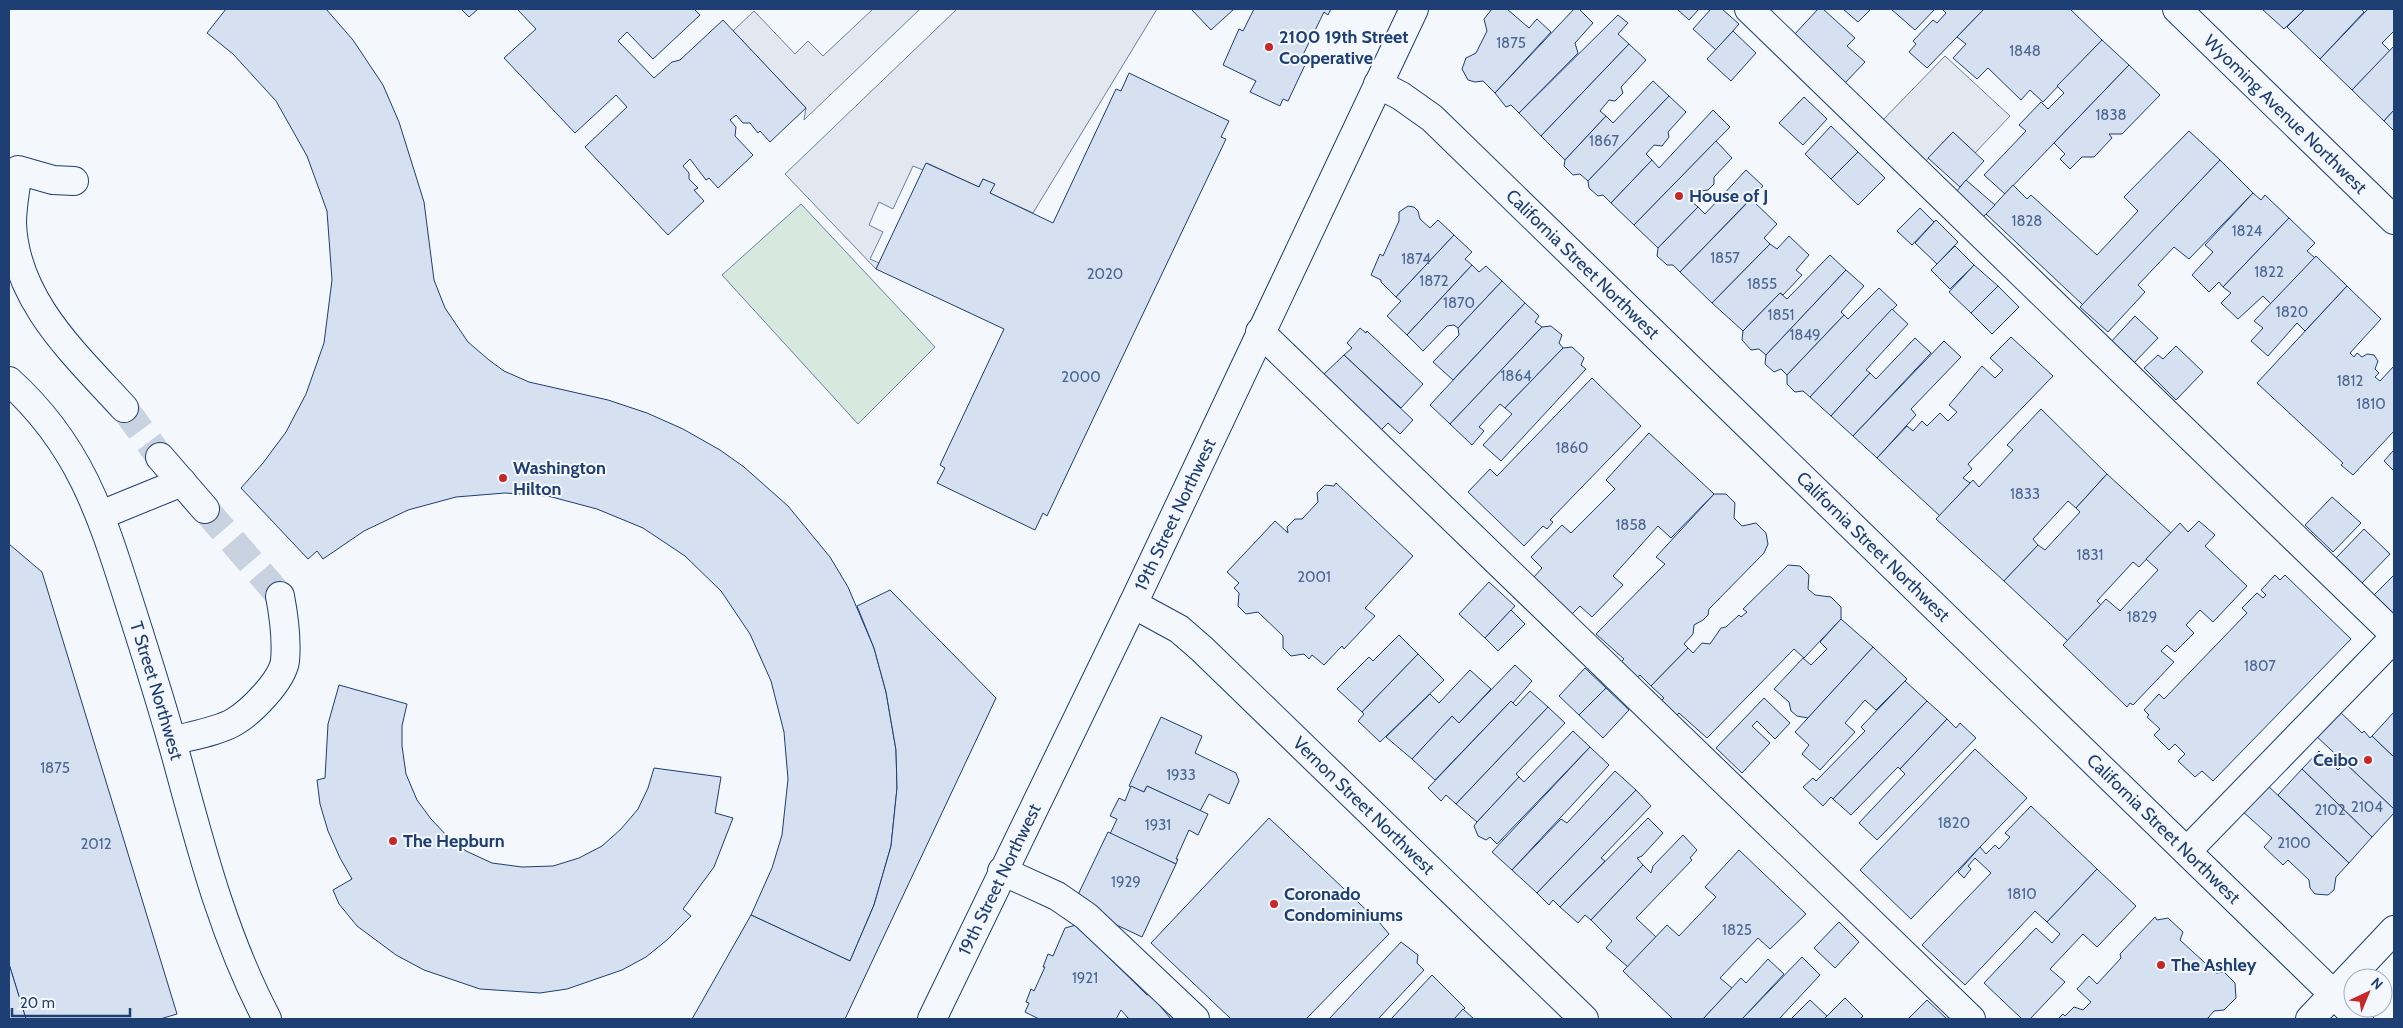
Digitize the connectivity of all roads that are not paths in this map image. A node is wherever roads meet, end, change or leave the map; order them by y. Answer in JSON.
{"nodes":[{"id":1,"x":1414,"y":9,"type":"edge"},
{"id":2,"x":1750,"y":9,"type":"edge"},
{"id":3,"x":2177,"y":9,"type":"edge"},
{"id":4,"x":1378,"y":84,"type":"junction"},
{"id":5,"x":74,"y":181,"type":"dead end"},
{"id":6,"x":2394,"y":220,"type":"edge"},
{"id":7,"x":1260,"y":332,"type":"junction"},
{"id":8,"x":9,"y":381,"type":"edge"},
{"id":9,"x":124,"y":408,"type":"tunnel mouth"},
{"id":10,"x":160,"y":457,"type":"tunnel mouth"},
{"id":11,"x":182,"y":482,"type":"junction"},
{"id":12,"x":205,"y":509,"type":"tunnel mouth"},
{"id":13,"x":101,"y":515,"type":"junction"},
{"id":14,"x":280,"y":596,"type":"tunnel mouth"},
{"id":15,"x":1133,"y":604,"type":"junction"},
{"id":16,"x":2394,"y":634,"type":"edge"},
{"id":17,"x":2394,"y":638,"type":"edge"},
{"id":18,"x":172,"y":742,"type":"junction"},
{"id":19,"x":2187,"y":852,"type":"junction"},
{"id":20,"x":1002,"y":871,"type":"junction"},
{"id":21,"x":2394,"y":930,"type":"edge"},
{"id":22,"x":2334,"y":994,"type":"junction"},
{"id":23,"x":267,"y":1019,"type":"edge"},
{"id":24,"x":932,"y":1019,"type":"edge"},
{"id":25,"x":1195,"y":1019,"type":"edge"},
{"id":26,"x":1584,"y":1019,"type":"edge"},
{"id":27,"x":1971,"y":1019,"type":"edge"},
{"id":28,"x":2310,"y":1019,"type":"edge"},
{"id":29,"x":2359,"y":1019,"type":"edge"}],
"edges":[{"from":1,"to":4,"type":"street","name":"19th Street Northwest"},
{"from":2,"to":16,"type":"street"},
{"from":3,"to":6,"type":"street","name":"Wyoming Avenue Northwest"},
{"from":4,"to":7,"type":"street","name":"19th Street Northwest"},
{"from":4,"to":19,"type":"street","name":"California Street Northwest"},
{"from":5,"to":9,"type":"street"},
{"from":7,"to":15,"type":"street","name":"19th Street Northwest"},
{"from":7,"to":27,"type":"street"},
{"from":8,"to":13,"type":"street","name":"T Street Northwest"},
{"from":10,"to":11,"type":"street"},
{"from":11,"to":12,"type":"street"},
{"from":11,"to":13,"type":"street"},
{"from":13,"to":18,"type":"street","name":"T Street Northwest"},
{"from":14,"to":18,"type":"street"},
{"from":15,"to":20,"type":"street","name":"19th Street Northwest"},
{"from":15,"to":26,"type":"street","name":"Vernon Street Northwest"},
{"from":17,"to":19,"type":"street"},
{"from":18,"to":23,"type":"street","name":"T Street Northwest"},
{"from":19,"to":22,"type":"street","name":"California Street Northwest"},
{"from":20,"to":24,"type":"street","name":"19th Street Northwest"},
{"from":20,"to":25,"type":"street"},
{"from":21,"to":22,"type":"street"},
{"from":22,"to":28,"type":"street"},
{"from":22,"to":29,"type":"street","name":"California Street Northwest"}]}
